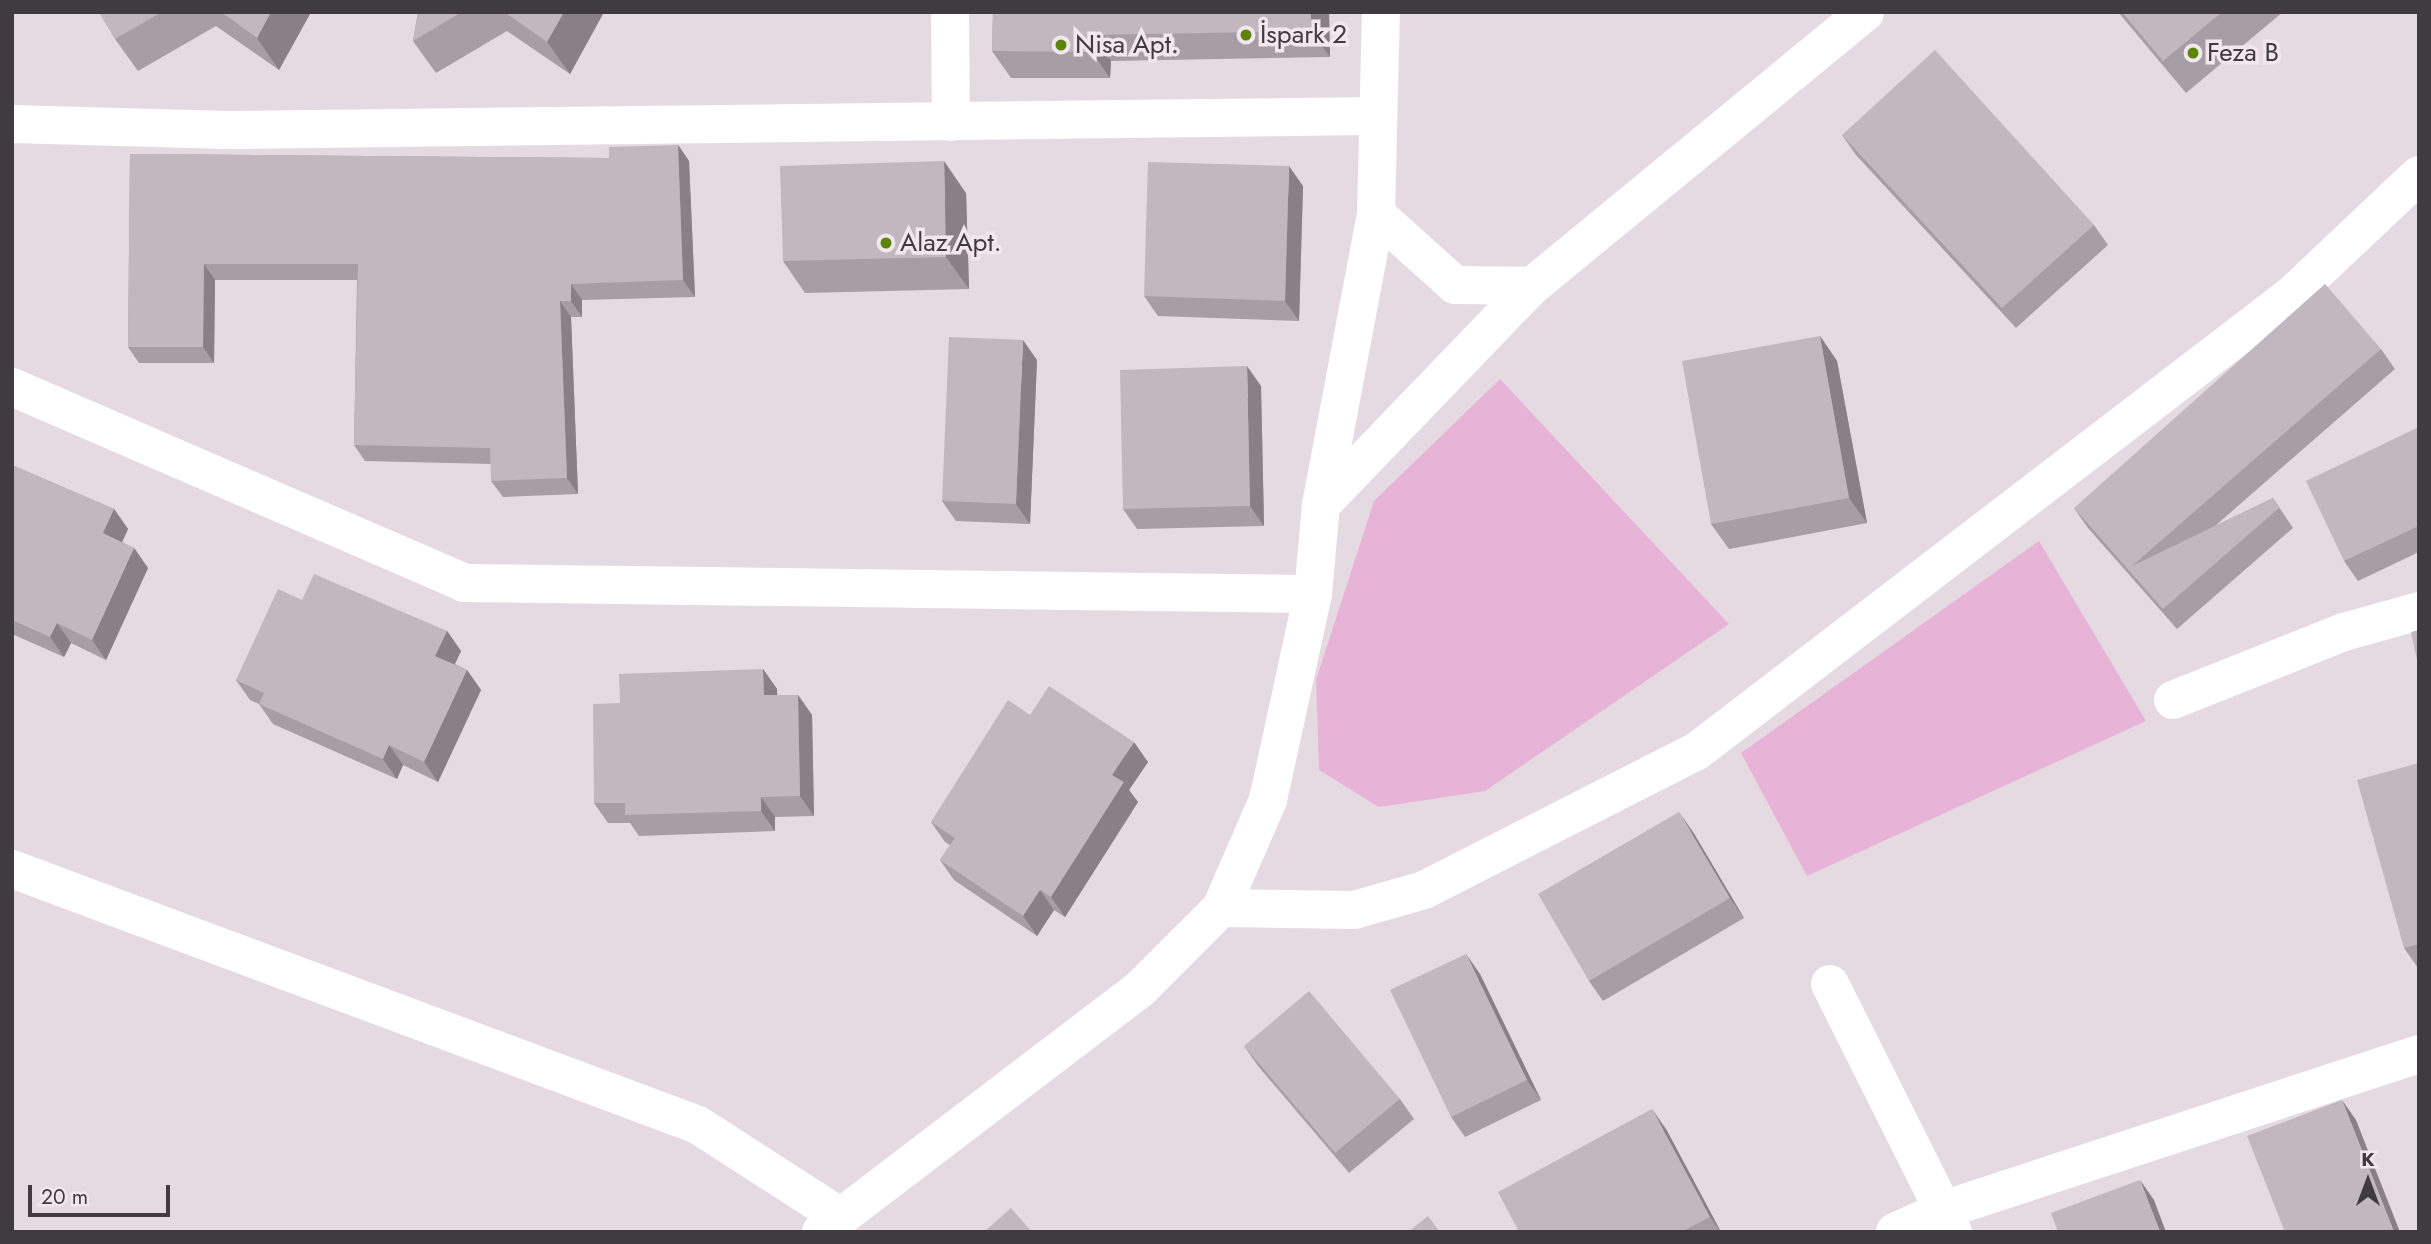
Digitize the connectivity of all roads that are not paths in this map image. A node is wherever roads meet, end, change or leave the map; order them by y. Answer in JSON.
{"nodes":[{"id":1,"x":950,"y":12,"type":"edge"},
{"id":2,"x":1381,"y":12,"type":"edge"},
{"id":3,"x":1865,"y":12,"type":"edge"},
{"id":4,"x":1377,"y":116,"type":"junction"},
{"id":5,"x":951,"y":122,"type":"junction"},
{"id":6,"x":12,"y":124,"type":"edge"},
{"id":7,"x":2419,"y":175,"type":"edge"},
{"id":8,"x":1376,"y":214,"type":"junction"},
{"id":9,"x":1532,"y":286,"type":"junction"},
{"id":10,"x":12,"y":387,"type":"edge"},
{"id":11,"x":1321,"y":505,"type":"junction"},
{"id":12,"x":1314,"y":594,"type":"junction"},
{"id":13,"x":2419,"y":611,"type":"edge"},
{"id":14,"x":2172,"y":700,"type":"dead end"},
{"id":15,"x":12,"y":869,"type":"edge"},
{"id":16,"x":1221,"y":908,"type":"junction"},
{"id":17,"x":1829,"y":984,"type":"dead end"},
{"id":18,"x":2419,"y":1054,"type":"edge"},
{"id":19,"x":1948,"y":1221,"type":"edge"},
{"id":20,"x":830,"y":1224,"type":"edge"},
{"id":21,"x":1895,"y":1232,"type":"edge"}],
"edges":[{"from":1,"to":5,"type":"street"},
{"from":2,"to":4,"type":"street"},
{"from":3,"to":9,"type":"street"},
{"from":4,"to":5,"type":"street"},
{"from":4,"to":8,"type":"street"},
{"from":5,"to":6,"type":"street"},
{"from":7,"to":16,"type":"street"},
{"from":8,"to":9,"type":"street"},
{"from":8,"to":11,"type":"street"},
{"from":9,"to":11,"type":"street"},
{"from":10,"to":12,"type":"street"},
{"from":11,"to":12,"type":"street"},
{"from":12,"to":16,"type":"street"},
{"from":13,"to":14,"type":"street"},
{"from":15,"to":20,"type":"street"},
{"from":16,"to":20,"type":"street"},
{"from":17,"to":19,"type":"street"},
{"from":18,"to":19,"type":"street"},
{"from":19,"to":21,"type":"street"}]}
